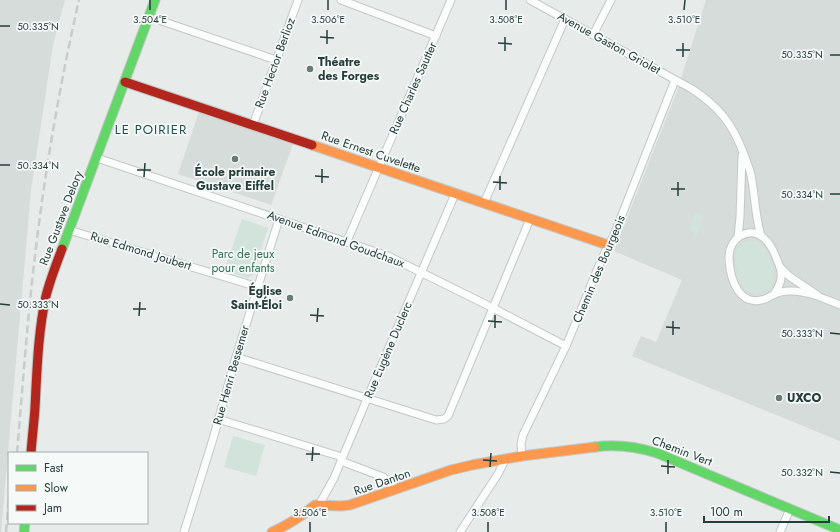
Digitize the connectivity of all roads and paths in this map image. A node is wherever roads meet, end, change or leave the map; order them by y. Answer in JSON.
{"nodes":[{"id":1,"x":156,"y":0,"type":"edge"},
{"id":2,"x":298,"y":0,"type":"edge"},
{"id":3,"x":341,"y":0,"type":"edge"},
{"id":4,"x":451,"y":0,"type":"edge"},
{"id":5,"x":530,"y":0,"type":"edge"},
{"id":6,"x":611,"y":0,"type":"edge"},
{"id":7,"x":150,"y":17,"type":"junction"},
{"id":8,"x":565,"y":19,"type":"junction"},
{"id":9,"x":593,"y":35,"type":"junction"},
{"id":10,"x":436,"y":36,"type":"junction"},
{"id":11,"x":276,"y":60,"type":"junction"},
{"id":12,"x":675,"y":80,"type":"junction"},
{"id":13,"x":125,"y":82,"type":"junction"},
{"id":14,"x":253,"y":125,"type":"junction"},
{"id":15,"x":742,"y":150,"type":"junction"},
{"id":16,"x":97,"y":158,"type":"junction"},
{"id":17,"x":379,"y":168,"type":"junction"},
{"id":18,"x":455,"y":194,"type":"junction"},
{"id":19,"x":484,"y":203,"type":"junction"},
{"id":20,"x":279,"y":218,"type":"junction"},
{"id":21,"x":530,"y":219,"type":"junction"},
{"id":22,"x":69,"y":230,"type":"junction"},
{"id":23,"x":761,"y":236,"type":"junction"},
{"id":24,"x":738,"y":238,"type":"junction"},
{"id":25,"x":347,"y":241,"type":"junction"},
{"id":26,"x":608,"y":245,"type":"junction"},
{"id":27,"x":780,"y":267,"type":"junction"},
{"id":28,"x":422,"y":272,"type":"junction"},
{"id":29,"x":258,"y":287,"type":"junction"},
{"id":30,"x":774,"y":294,"type":"junction"},
{"id":31,"x":821,"y":297,"type":"junction"},
{"id":32,"x":840,"y":306,"type":"edge"},
{"id":33,"x":493,"y":308,"type":"junction"},
{"id":34,"x":566,"y":346,"type":"junction"},
{"id":35,"x":236,"y":357,"type":"junction"},
{"id":36,"x":367,"y":398,"type":"junction"},
{"id":37,"x":218,"y":419,"type":"junction"},
{"id":38,"x":31,"y":452,"type":"edge"},
{"id":39,"x":522,"y":456,"type":"junction"},
{"id":40,"x":506,"y":458,"type":"junction"},
{"id":41,"x":342,"y":459,"type":"junction"},
{"id":42,"x":397,"y":489,"type":"junction"},
{"id":43,"x":320,"y":505,"type":"junction"},
{"id":44,"x":790,"y":509,"type":"junction"},
{"id":45,"x":840,"y":530,"type":"edge"},
{"id":46,"x":184,"y":532,"type":"edge"},
{"id":47,"x":272,"y":532,"type":"edge"},
{"id":48,"x":460,"y":532,"type":"edge"},
{"id":49,"x":780,"y":532,"type":"edge"}],
"edges":[{"from":1,"to":7,"type":"street","name":"Rue Gustave Delory"},
{"from":2,"to":11,"type":"street","name":"Rue Hector Berlioz"},
{"from":3,"to":10,"type":"street"},
{"from":4,"to":10,"type":"street","name":"Rue Charles Sautter"},
{"from":5,"to":8,"type":"street","name":"Avenue Gaston Griolet"},
{"from":6,"to":9,"type":"street"},
{"from":7,"to":11,"type":"street"},
{"from":7,"to":13,"type":"street","name":"Rue Gustave Delory"},
{"from":8,"to":9,"type":"street","name":"Avenue Gaston Griolet"},
{"from":8,"to":19,"type":"street"},
{"from":9,"to":12,"type":"street","name":"Avenue Gaston Griolet"},
{"from":10,"to":17,"type":"street","name":"Rue Charles Sautter"},
{"from":11,"to":14,"type":"street","name":"Rue Hector Berlioz"},
{"from":12,"to":15,"type":"street","name":"Avenue Gaston Griolet"},
{"from":12,"to":26,"type":"street","name":"Chemin des Bourgeois"},
{"from":13,"to":14,"type":"street","name":"Rue Ernest Cuvelette"},
{"from":13,"to":16,"type":"street","name":"Rue Gustave Delory"},
{"from":14,"to":17,"type":"street","name":"Rue Ernest Cuvelette"},
{"from":15,"to":23,"type":"street","name":"Avenue Gaston Griolet"},
{"from":15,"to":24,"type":"street"},
{"from":16,"to":20,"type":"street","name":"Avenue Edmond Goudchaux"},
{"from":16,"to":22,"type":"street","name":"Rue Gustave Delory"},
{"from":17,"to":18,"type":"street","name":"Rue Ernest Cuvelette"},
{"from":17,"to":25,"type":"street","name":"Rue Charles Sautter"},
{"from":18,"to":19,"type":"street","name":"Rue Ernest Cuvelette"},
{"from":18,"to":28,"type":"street","name":"Rue Eugène Duclerc"},
{"from":19,"to":21,"type":"street","name":"Rue Ernest Cuvelette"},
{"from":20,"to":25,"type":"street","name":"Avenue Edmond Goudchaux"},
{"from":20,"to":29,"type":"street","name":"Rue Henri Bessemer"},
{"from":21,"to":26,"type":"street","name":"Rue Ernest Cuvelette"},
{"from":21,"to":33,"type":"street"},
{"from":22,"to":29,"type":"street","name":"Rue Edmond Joubert"},
{"from":22,"to":38,"type":"street","name":"Rue Gustave Delory"},
{"from":23,"to":24,"type":"street"},
{"from":23,"to":27,"type":"street"},
{"from":24,"to":30,"type":"street"},
{"from":25,"to":28,"type":"street","name":"Avenue Edmond Goudchaux"},
{"from":26,"to":34,"type":"street","name":"Chemin des Bourgeois"},
{"from":27,"to":30,"type":"street"},
{"from":27,"to":31,"type":"street"},
{"from":28,"to":33,"type":"street","name":"Avenue Edmond Goudchaux"},
{"from":28,"to":36,"type":"street","name":"Rue Eugène Duclerc"},
{"from":29,"to":35,"type":"street","name":"Rue Henri Bessemer"},
{"from":30,"to":31,"type":"street"},
{"from":31,"to":32,"type":"street"},
{"from":33,"to":34,"type":"street","name":"Avenue Edmond Goudchaux"},
{"from":33,"to":36,"type":"street"},
{"from":34,"to":39,"type":"street","name":"Chemin des Bourgeois"},
{"from":35,"to":36,"type":"street"},
{"from":35,"to":37,"type":"street","name":"Rue Henri Bessemer"},
{"from":36,"to":41,"type":"street","name":"Rue Eugène Duclerc"},
{"from":37,"to":41,"type":"street"},
{"from":37,"to":46,"type":"street","name":"Rue Henri Bessemer"},
{"from":39,"to":40,"type":"street","name":"Chemin Vert"},
{"from":39,"to":44,"type":"street","name":"Chemin Vert"},
{"from":40,"to":42,"type":"street","name":"Rue Danton"},
{"from":40,"to":48,"type":"street"},
{"from":41,"to":42,"type":"street"},
{"from":41,"to":43,"type":"street","name":"Rue Eugène Duclerc"},
{"from":42,"to":43,"type":"street","name":"Rue Danton"},
{"from":43,"to":47,"type":"street"},
{"from":44,"to":45,"type":"street","name":"Chemin Vert"},
{"from":44,"to":49,"type":"street"}]}
